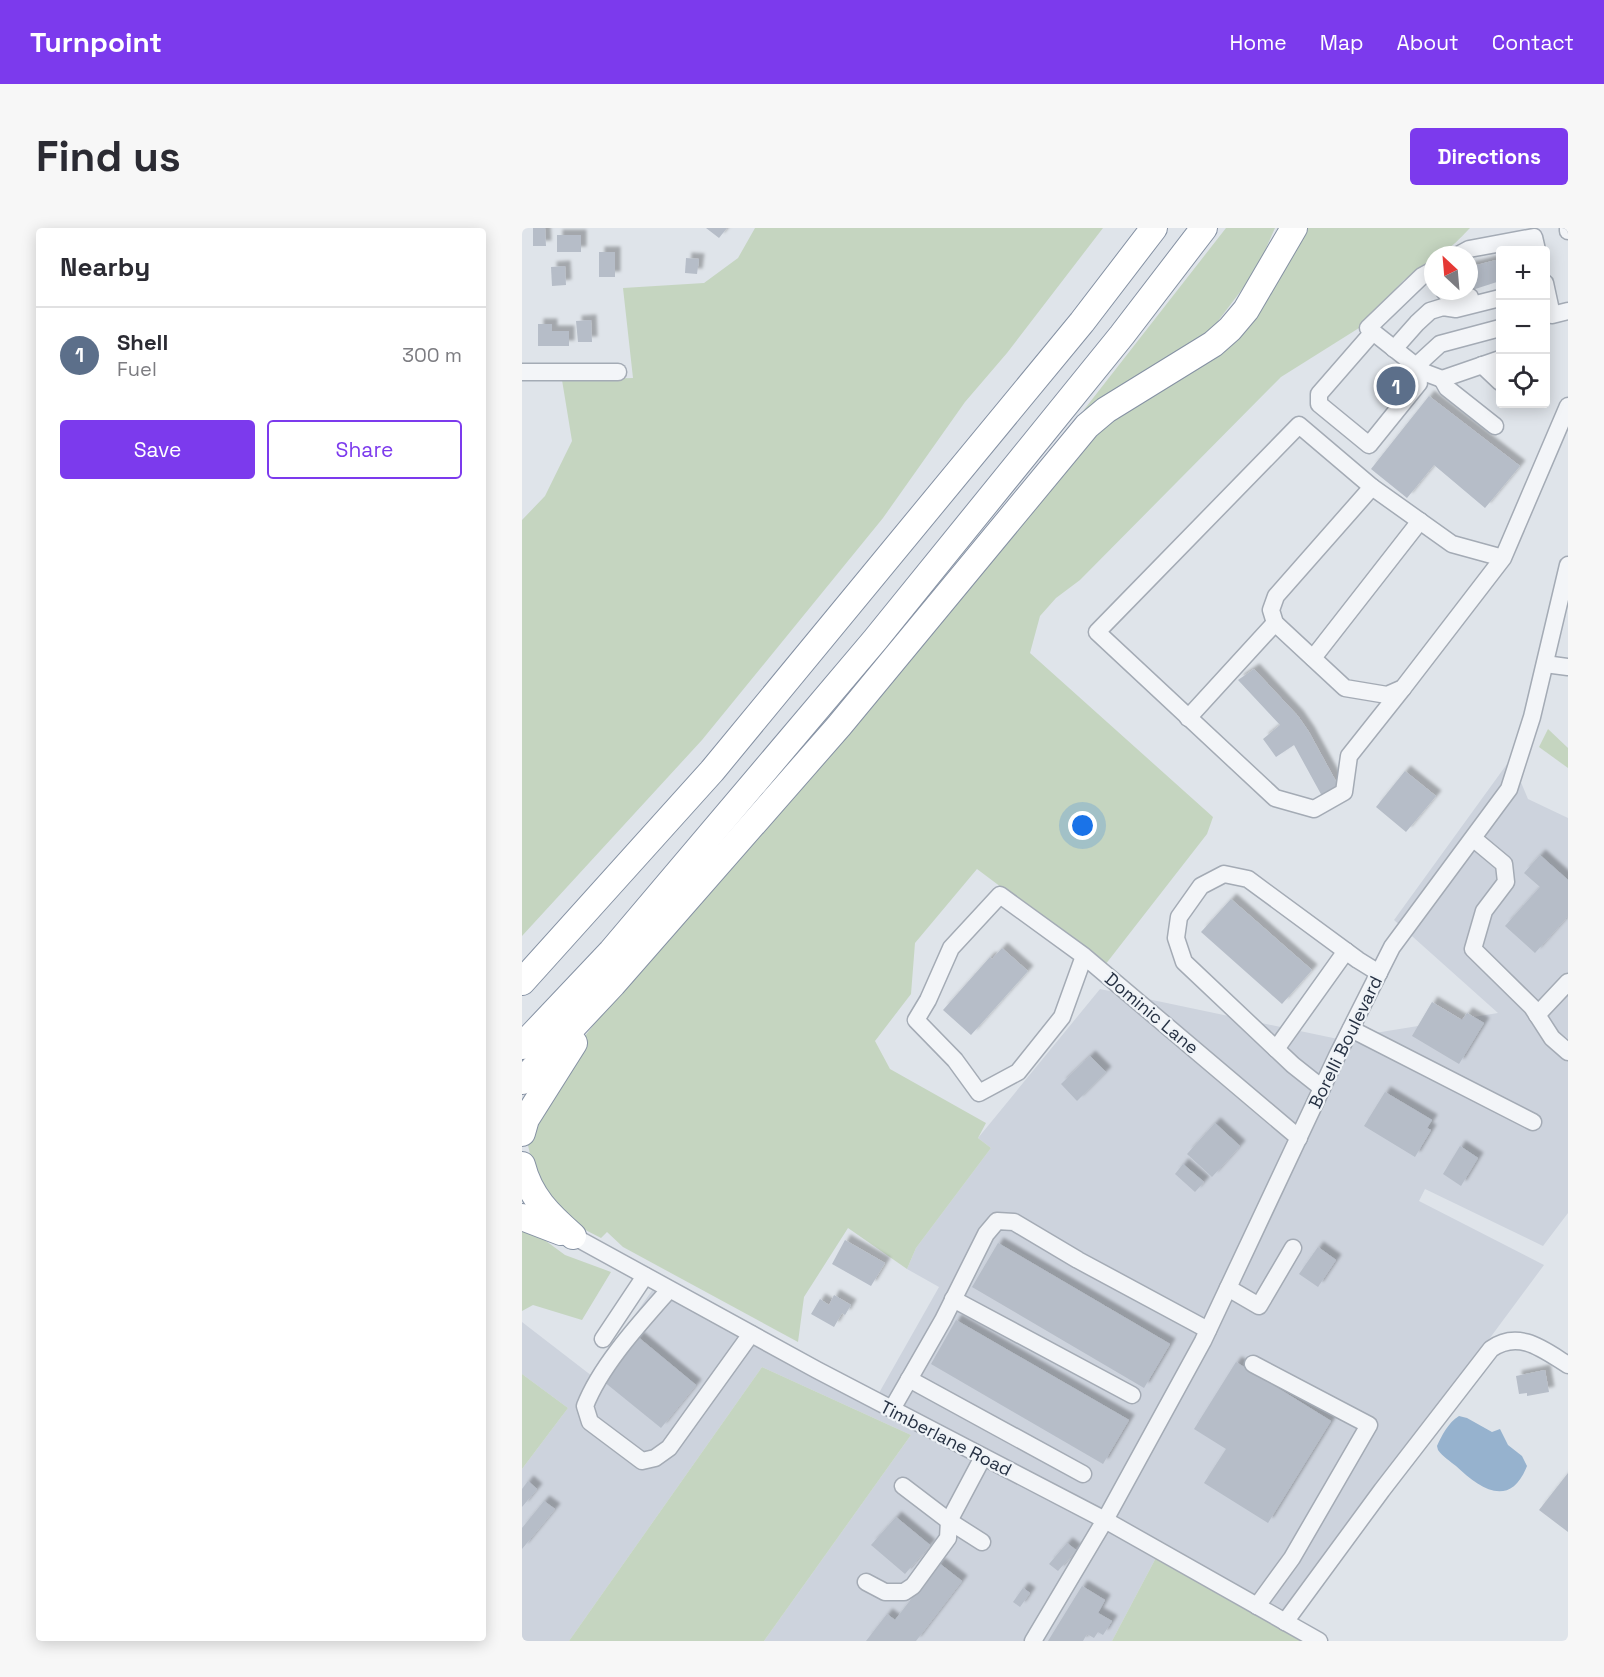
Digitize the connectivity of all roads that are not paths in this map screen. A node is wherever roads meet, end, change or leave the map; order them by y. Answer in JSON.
{"nodes":[{"id":1,"x":1132,"y":228,"type":"edge"},
{"id":2,"x":1154,"y":228,"type":"edge"},
{"id":3,"x":1204,"y":228,"type":"edge"},
{"id":4,"x":1294,"y":228,"type":"edge"},
{"id":5,"x":1536,"y":246,"type":"edge"},
{"id":6,"x":1478,"y":250,"type":"edge"},
{"id":7,"x":1424,"y":275,"type":"edge"},
{"id":8,"x":1496,"y":291,"type":"edge"},
{"id":9,"x":1478,"y":295,"type":"edge"},
{"id":10,"x":1550,"y":298,"type":"edge"},
{"id":11,"x":1496,"y":299,"type":"edge"},
{"id":12,"x":1555,"y":314,"type":"edge"},
{"id":13,"x":1496,"y":329,"type":"edge"},
{"id":14,"x":1370,"y":330,"type":"junction"},
{"id":15,"x":1394,"y":349,"type":"junction"},
{"id":16,"x":1496,"y":360,"type":"edge"},
{"id":17,"x":1482,"y":365,"type":"junction"},
{"id":18,"x":1416,"y":366,"type":"junction"},
{"id":19,"x":522,"y":372,"type":"edge"},
{"id":20,"x":618,"y":372,"type":"dead end"},
{"id":21,"x":1496,"y":378,"type":"edge"},
{"id":22,"x":1442,"y":379,"type":"junction"},
{"id":23,"x":1568,"y":406,"type":"edge"},
{"id":24,"x":1495,"y":426,"type":"dead end"},
{"id":25,"x":1372,"y":487,"type":"junction"},
{"id":26,"x":1420,"y":521,"type":"junction"},
{"id":27,"x":1503,"y":558,"type":"junction"},
{"id":28,"x":1568,"y":565,"type":"edge"},
{"id":29,"x":1275,"y":623,"type":"junction"},
{"id":30,"x":1313,"y":658,"type":"junction"},
{"id":31,"x":1545,"y":664,"type":"junction"},
{"id":32,"x":1568,"y":667,"type":"edge"},
{"id":33,"x":1404,"y":688,"type":"junction"},
{"id":34,"x":1188,"y":717,"type":"junction"},
{"id":35,"x":712,"y":771,"type":"junction"},
{"id":36,"x":1474,"y":838,"type":"junction"},
{"id":37,"x":1346,"y":951,"type":"junction"},
{"id":38,"x":1084,"y":956,"type":"junction"},
{"id":39,"x":1379,"y":973,"type":"junction"},
{"id":40,"x":522,"y":982,"type":"edge"},
{"id":41,"x":1568,"y":982,"type":"edge"},
{"id":42,"x":613,"y":984,"type":"junction"},
{"id":43,"x":1536,"y":1015,"type":"junction"},
{"id":44,"x":1351,"y":1029,"type":"junction"},
{"id":45,"x":522,"y":1046,"type":"edge"},
{"id":46,"x":1276,"y":1049,"type":"junction"},
{"id":47,"x":1568,"y":1052,"type":"edge"},
{"id":48,"x":522,"y":1081,"type":"edge"},
{"id":49,"x":1323,"y":1088,"type":"junction"},
{"id":50,"x":1533,"y":1122,"type":"dead end"},
{"id":51,"x":522,"y":1134,"type":"edge"},
{"id":52,"x":1299,"y":1138,"type":"junction"},
{"id":53,"x":522,"y":1165,"type":"edge"},
{"id":54,"x":522,"y":1217,"type":"edge"},
{"id":55,"x":573,"y":1236,"type":"junction"},
{"id":56,"x":1293,"y":1248,"type":"dead end"},
{"id":57,"x":645,"y":1276,"type":"junction"},
{"id":58,"x":1228,"y":1288,"type":"junction"},
{"id":59,"x":669,"y":1290,"type":"junction"},
{"id":60,"x":953,"y":1299,"type":"junction"},
{"id":61,"x":1208,"y":1330,"type":"junction"},
{"id":62,"x":751,"y":1334,"type":"junction"},
{"id":63,"x":603,"y":1339,"type":"dead end"},
{"id":64,"x":1253,"y":1364,"type":"dead end"},
{"id":65,"x":1568,"y":1365,"type":"edge"},
{"id":66,"x":909,"y":1379,"type":"junction"},
{"id":67,"x":1132,"y":1395,"type":"dead end"},
{"id":68,"x":892,"y":1409,"type":"junction"},
{"id":69,"x":983,"y":1457,"type":"junction"},
{"id":70,"x":1083,"y":1474,"type":"dead end"},
{"id":71,"x":903,"y":1486,"type":"dead end"},
{"id":72,"x":1105,"y":1520,"type":"junction"},
{"id":73,"x":949,"y":1521,"type":"junction"},
{"id":74,"x":982,"y":1542,"type":"dead end"},
{"id":75,"x":866,"y":1582,"type":"dead end"},
{"id":76,"x":1257,"y":1606,"type":"junction"},
{"id":77,"x":1285,"y":1622,"type":"junction"},
{"id":78,"x":1033,"y":1641,"type":"edge"},
{"id":79,"x":1319,"y":1641,"type":"edge"}],
"edges":[{"from":1,"to":35,"type":"highway"},
{"from":2,"to":35,"type":"highway"},
{"from":3,"to":45,"type":"highway"},
{"from":4,"to":42,"type":"highway"},
{"from":5,"to":6,"type":"street"},
{"from":7,"to":14,"type":"street"},
{"from":8,"to":9,"type":"street"},
{"from":10,"to":12,"type":"street"},
{"from":11,"to":15,"type":"street"},
{"from":13,"to":18,"type":"street"},
{"from":14,"to":15,"type":"street"},
{"from":14,"to":18,"type":"street"},
{"from":15,"to":18,"type":"street"},
{"from":16,"to":17,"type":"street"},
{"from":17,"to":21,"type":"street"},
{"from":17,"to":22,"type":"street"},
{"from":18,"to":22,"type":"street"},
{"from":19,"to":20,"type":"street"},
{"from":22,"to":24,"type":"street"},
{"from":23,"to":27,"type":"street"},
{"from":25,"to":26,"type":"street"},
{"from":25,"to":29,"type":"street"},
{"from":25,"to":34,"type":"street"},
{"from":26,"to":27,"type":"street"},
{"from":26,"to":30,"type":"street"},
{"from":27,"to":33,"type":"street"},
{"from":28,"to":31,"type":"street","name":"Borelli Boulevard"},
{"from":29,"to":30,"type":"street"},
{"from":29,"to":34,"type":"street"},
{"from":30,"to":33,"type":"street"},
{"from":31,"to":32,"type":"street"},
{"from":31,"to":36,"type":"street","name":"Borelli Boulevard"},
{"from":33,"to":34,"type":"street"},
{"from":35,"to":40,"type":"highway"},
{"from":36,"to":39,"type":"street","name":"Borelli Boulevard"},
{"from":36,"to":43,"type":"street"},
{"from":37,"to":39,"type":"street"},
{"from":37,"to":46,"type":"street"},
{"from":37,"to":46,"type":"street"},
{"from":38,"to":38,"type":"street","name":"Dominic Lane"},
{"from":38,"to":52,"type":"street","name":"Dominic Lane"},
{"from":39,"to":44,"type":"street","name":"Borelli Boulevard"},
{"from":41,"to":43,"type":"street"},
{"from":42,"to":48,"type":"highway"},
{"from":42,"to":51,"type":"highway"},
{"from":43,"to":47,"type":"street"},
{"from":44,"to":49,"type":"street","name":"Borelli Boulevard"},
{"from":44,"to":50,"type":"street"},
{"from":46,"to":49,"type":"street"},
{"from":49,"to":52,"type":"street","name":"Borelli Boulevard"},
{"from":52,"to":58,"type":"street","name":"Borelli Boulevard"},
{"from":53,"to":55,"type":"highway"},
{"from":54,"to":55,"type":"highway"},
{"from":55,"to":57,"type":"street","name":"Timberlane Road"},
{"from":56,"to":58,"type":"street"},
{"from":57,"to":59,"type":"street","name":"Timberlane Road"},
{"from":57,"to":63,"type":"street"},
{"from":58,"to":61,"type":"street","name":"Borelli Boulevard"},
{"from":59,"to":62,"type":"street","name":"Timberlane Road"},
{"from":59,"to":62,"type":"street"},
{"from":60,"to":61,"type":"street"},
{"from":60,"to":66,"type":"street"},
{"from":60,"to":67,"type":"street"},
{"from":61,"to":72,"type":"street","name":"Borelli Boulevard"},
{"from":62,"to":68,"type":"street","name":"Timberlane Road"},
{"from":64,"to":76,"type":"street"},
{"from":65,"to":77,"type":"street"},
{"from":66,"to":68,"type":"street"},
{"from":66,"to":70,"type":"street"},
{"from":68,"to":69,"type":"street","name":"Timberlane Road"},
{"from":69,"to":72,"type":"street","name":"Timberlane Road"},
{"from":69,"to":73,"type":"street"},
{"from":71,"to":73,"type":"street"},
{"from":72,"to":76,"type":"street","name":"Timberlane Road"},
{"from":72,"to":78,"type":"street","name":"Borelli Boulevard"},
{"from":73,"to":74,"type":"street"},
{"from":73,"to":75,"type":"street"},
{"from":76,"to":77,"type":"street","name":"Timberlane Road"},
{"from":77,"to":79,"type":"street","name":"Timberlane Road"}]}
